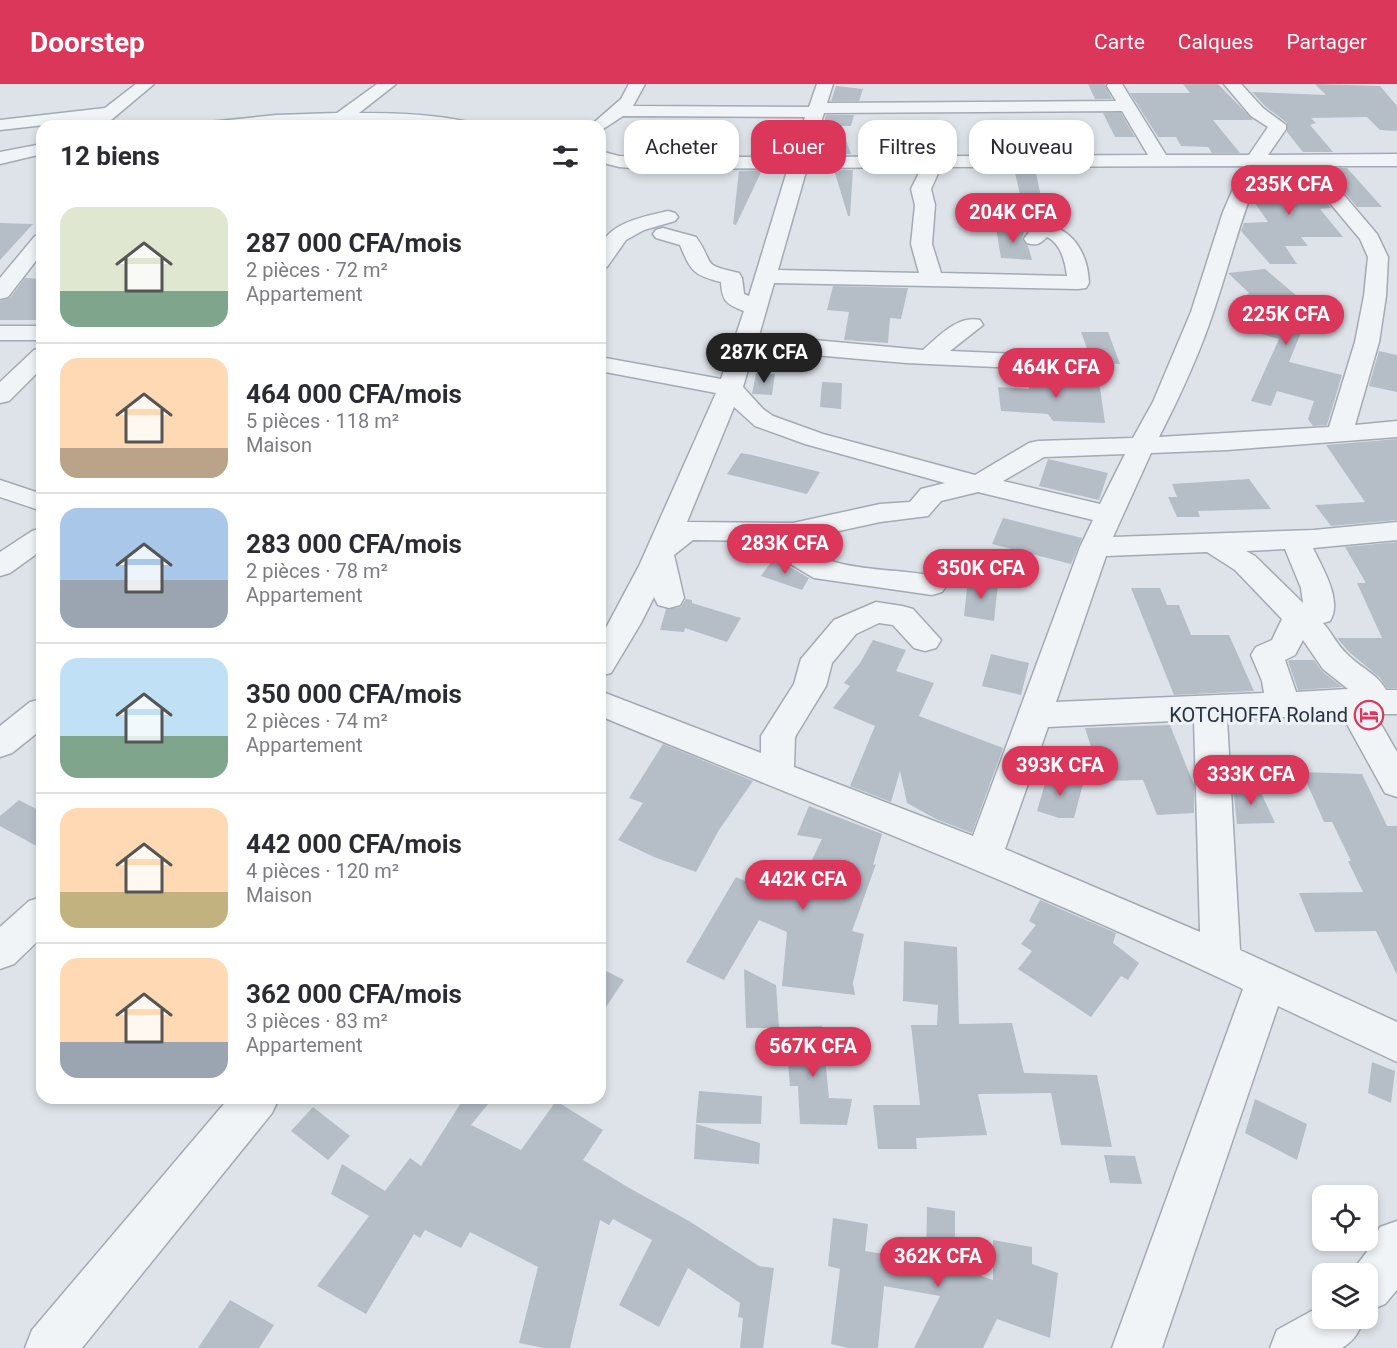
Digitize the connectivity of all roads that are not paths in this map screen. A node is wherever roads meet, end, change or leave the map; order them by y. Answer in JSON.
{"nodes":[{"id":1,"x":146,"y":84,"type":"edge"},
{"id":2,"x":388,"y":84,"type":"edge"},
{"id":3,"x":637,"y":84,"type":"edge"},
{"id":4,"x":825,"y":84,"type":"edge"},
{"id":5,"x":1114,"y":84,"type":"edge"},
{"id":6,"x":1232,"y":84,"type":"edge"},
{"id":7,"x":1126,"y":106,"type":"junction"},
{"id":8,"x":816,"y":110,"type":"junction"},
{"id":9,"x":619,"y":111,"type":"junction"},
{"id":10,"x":109,"y":113,"type":"junction"},
{"id":11,"x":45,"y":120,"type":"edge"},
{"id":12,"x":100,"y":120,"type":"edge"},
{"id":13,"x":271,"y":120,"type":"edge"},
{"id":14,"x":308,"y":120,"type":"edge"},
{"id":15,"x":337,"y":120,"type":"edge"},
{"id":16,"x":348,"y":120,"type":"edge"},
{"id":17,"x":411,"y":120,"type":"edge"},
{"id":18,"x":813,"y":120,"type":"edge"},
{"id":19,"x":36,"y":121,"type":"edge"},
{"id":20,"x":606,"y":121,"type":"edge"},
{"id":21,"x":0,"y":125,"type":"edge"},
{"id":22,"x":36,"y":150,"type":"edge"},
{"id":23,"x":0,"y":158,"type":"edge"},
{"id":24,"x":606,"y":158,"type":"edge"},
{"id":25,"x":1255,"y":159,"type":"junction"},
{"id":26,"x":1160,"y":160,"type":"junction"},
{"id":27,"x":1304,"y":160,"type":"junction"},
{"id":28,"x":1397,"y":160,"type":"edge"},
{"id":29,"x":957,"y":162,"type":"edge"},
{"id":30,"x":751,"y":163,"type":"edge"},
{"id":31,"x":795,"y":174,"type":"edge"},
{"id":32,"x":928,"y":174,"type":"edge"},
{"id":33,"x":1034,"y":238,"type":"dead end"},
{"id":34,"x":36,"y":247,"type":"edge"},
{"id":35,"x":606,"y":254,"type":"edge"},
{"id":36,"x":766,"y":276,"type":"junction"},
{"id":37,"x":932,"y":280,"type":"junction"},
{"id":38,"x":0,"y":292,"type":"edge"},
{"id":39,"x":758,"y":303,"type":"junction"},
{"id":40,"x":972,"y":325,"type":"dead end"},
{"id":41,"x":0,"y":333,"type":"edge"},
{"id":42,"x":36,"y":333,"type":"edge"},
{"id":43,"x":744,"y":347,"type":"junction"},
{"id":44,"x":929,"y":357,"type":"junction"},
{"id":45,"x":36,"y":361,"type":"edge"},
{"id":46,"x":1039,"y":362,"type":"dead end"},
{"id":47,"x":606,"y":365,"type":"edge"},
{"id":48,"x":730,"y":388,"type":"junction"},
{"id":49,"x":0,"y":396,"type":"edge"},
{"id":50,"x":1397,"y":429,"type":"edge"},
{"id":51,"x":1340,"y":432,"type":"junction"},
{"id":52,"x":1141,"y":447,"type":"junction"},
{"id":53,"x":980,"y":483,"type":"junction"},
{"id":54,"x":0,"y":489,"type":"edge"},
{"id":55,"x":36,"y":501,"type":"edge"},
{"id":56,"x":1109,"y":516,"type":"junction"},
{"id":57,"x":1397,"y":531,"type":"edge"},
{"id":58,"x":776,"y":532,"type":"junction"},
{"id":59,"x":1295,"y":540,"type":"junction"},
{"id":60,"x":36,"y":541,"type":"edge"},
{"id":61,"x":1215,"y":544,"type":"junction"},
{"id":62,"x":1094,"y":547,"type":"junction"},
{"id":63,"x":659,"y":552,"type":"junction"},
{"id":64,"x":0,"y":566,"type":"edge"},
{"id":65,"x":932,"y":585,"type":"dead end"},
{"id":66,"x":669,"y":598,"type":"dead end"},
{"id":67,"x":1298,"y":617,"type":"junction"},
{"id":68,"x":925,"y":640,"type":"dead end"},
{"id":69,"x":606,"y":655,"type":"edge"},
{"id":70,"x":1397,"y":702,"type":"edge"},
{"id":71,"x":1352,"y":703,"type":"junction"},
{"id":72,"x":1282,"y":704,"type":"junction"},
{"id":73,"x":606,"y":705,"type":"edge"},
{"id":74,"x":1210,"y":707,"type":"junction"},
{"id":75,"x":1035,"y":715,"type":"junction"},
{"id":76,"x":36,"y":716,"type":"edge"},
{"id":77,"x":0,"y":744,"type":"edge"},
{"id":78,"x":777,"y":776,"type":"junction"},
{"id":79,"x":1397,"y":783,"type":"edge"},
{"id":80,"x":984,"y":856,"type":"junction"},
{"id":81,"x":36,"y":919,"type":"edge"},
{"id":82,"x":0,"y":952,"type":"edge"},
{"id":83,"x":1221,"y":960,"type":"junction"},
{"id":84,"x":1266,"y":981,"type":"junction"},
{"id":85,"x":1397,"y":1043,"type":"edge"},
{"id":86,"x":251,"y":1104,"type":"edge"},
{"id":87,"x":1397,"y":1244,"type":"edge"},
{"id":88,"x":1378,"y":1276,"type":"edge"},
{"id":89,"x":1327,"y":1329,"type":"edge"},
{"id":90,"x":50,"y":1348,"type":"edge"},
{"id":91,"x":1137,"y":1348,"type":"edge"},
{"id":92,"x":1295,"y":1348,"type":"edge"}],
"edges":[{"from":1,"to":10,"type":"street"},
{"from":2,"to":15,"type":"street"},
{"from":3,"to":9,"type":"street"},
{"from":4,"to":8,"type":"street"},
{"from":5,"to":7,"type":"street"},
{"from":6,"to":25,"type":"street"},
{"from":7,"to":8,"type":"street"},
{"from":7,"to":26,"type":"street"},
{"from":8,"to":9,"type":"street"},
{"from":8,"to":18,"type":"street"},
{"from":9,"to":20,"type":"street"},
{"from":10,"to":11,"type":"street"},
{"from":10,"to":12,"type":"street"},
{"from":13,"to":14,"type":"street"},
{"from":16,"to":17,"type":"street"},
{"from":19,"to":21,"type":"street"},
{"from":22,"to":23,"type":"street"},
{"from":24,"to":30,"type":"street"},
{"from":25,"to":26,"type":"street"},
{"from":25,"to":27,"type":"street"},
{"from":25,"to":52,"type":"street"},
{"from":26,"to":29,"type":"street"},
{"from":27,"to":28,"type":"street"},
{"from":27,"to":51,"type":"street"},
{"from":31,"to":36,"type":"street"},
{"from":32,"to":37,"type":"street"},
{"from":33,"to":37,"type":"street"},
{"from":34,"to":38,"type":"street"},
{"from":35,"to":39,"type":"street"},
{"from":36,"to":37,"type":"street"},
{"from":36,"to":39,"type":"street"},
{"from":39,"to":43,"type":"street"},
{"from":40,"to":44,"type":"street"},
{"from":41,"to":42,"type":"street"},
{"from":43,"to":44,"type":"street"},
{"from":43,"to":48,"type":"street"},
{"from":44,"to":46,"type":"street"},
{"from":45,"to":49,"type":"street"},
{"from":47,"to":48,"type":"street"},
{"from":48,"to":53,"type":"street"},
{"from":48,"to":63,"type":"street"},
{"from":50,"to":51,"type":"street"},
{"from":51,"to":52,"type":"street"},
{"from":52,"to":53,"type":"street"},
{"from":52,"to":56,"type":"street"},
{"from":53,"to":56,"type":"street"},
{"from":53,"to":58,"type":"street"},
{"from":54,"to":55,"type":"street"},
{"from":56,"to":62,"type":"street"},
{"from":57,"to":59,"type":"street"},
{"from":58,"to":63,"type":"street"},
{"from":58,"to":65,"type":"street"},
{"from":59,"to":61,"type":"street"},
{"from":59,"to":67,"type":"street"},
{"from":60,"to":64,"type":"street"},
{"from":61,"to":62,"type":"street"},
{"from":61,"to":67,"type":"street"},
{"from":62,"to":75,"type":"street"},
{"from":63,"to":66,"type":"street"},
{"from":63,"to":69,"type":"street"},
{"from":67,"to":71,"type":"street"},
{"from":67,"to":72,"type":"street"},
{"from":68,"to":78,"type":"street"},
{"from":70,"to":71,"type":"street"},
{"from":71,"to":72,"type":"street"},
{"from":71,"to":79,"type":"street"},
{"from":72,"to":74,"type":"street"},
{"from":73,"to":78,"type":"street"},
{"from":74,"to":75,"type":"street"},
{"from":74,"to":83,"type":"street"},
{"from":75,"to":80,"type":"street"},
{"from":76,"to":77,"type":"street"},
{"from":78,"to":80,"type":"street"},
{"from":80,"to":83,"type":"street"},
{"from":81,"to":82,"type":"street"},
{"from":83,"to":84,"type":"street"},
{"from":84,"to":85,"type":"street"},
{"from":84,"to":91,"type":"street"},
{"from":86,"to":90,"type":"street"},
{"from":87,"to":88,"type":"street"},
{"from":89,"to":92,"type":"street"}]}
